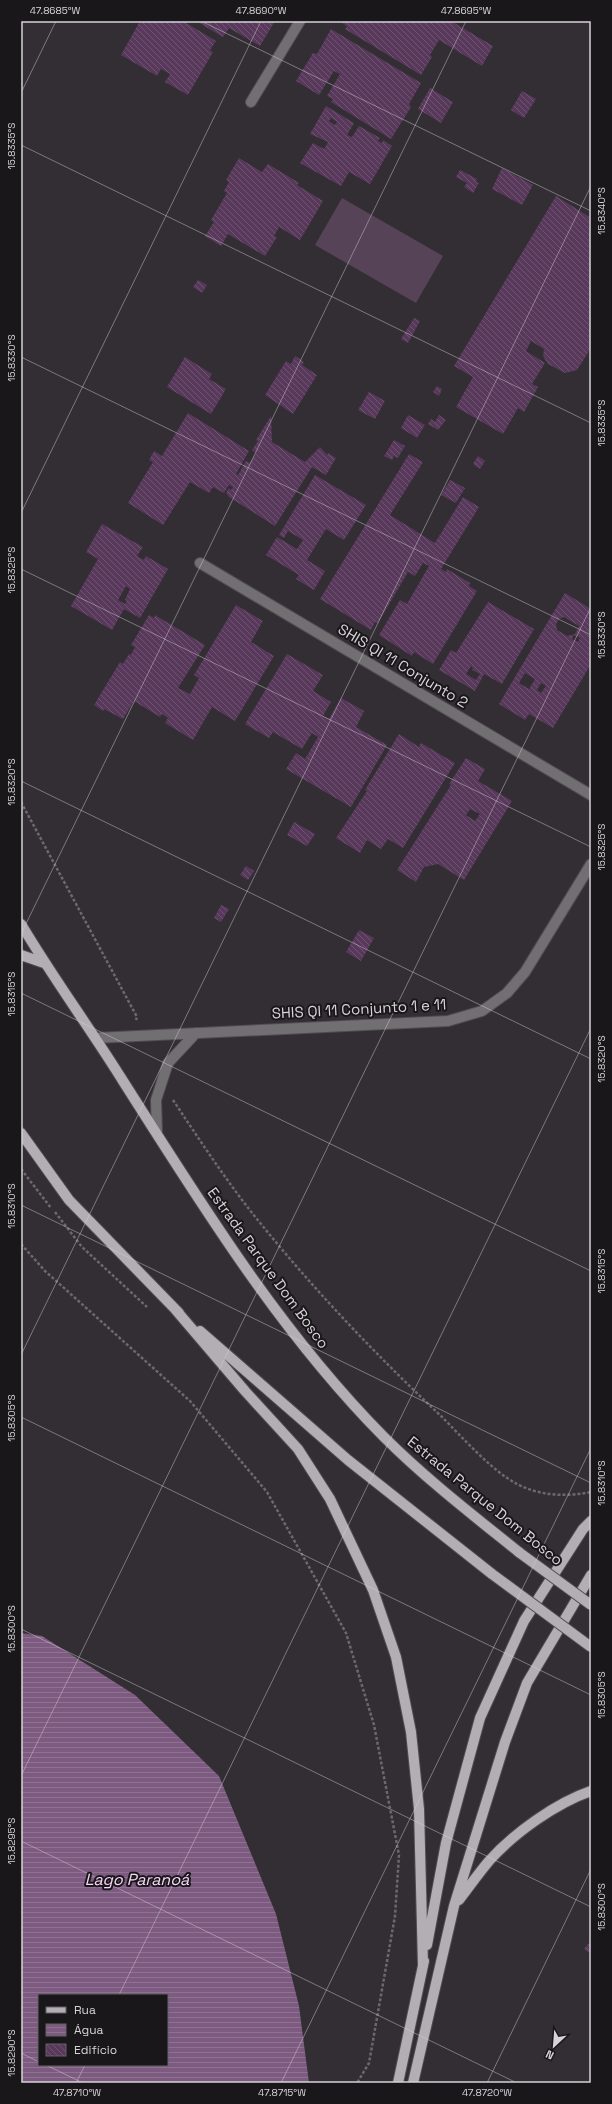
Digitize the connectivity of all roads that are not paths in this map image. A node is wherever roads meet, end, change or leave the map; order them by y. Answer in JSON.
{"nodes":[{"id":1,"x":300,"y":21,"type":"edge"},
{"id":2,"x":251,"y":102,"type":"dead end"},
{"id":3,"x":200,"y":563,"type":"dead end"},
{"id":4,"x":591,"y":795,"type":"edge"},
{"id":5,"x":591,"y":864,"type":"edge"},
{"id":6,"x":588,"y":878,"type":"edge"},
{"id":7,"x":21,"y":924,"type":"edge"},
{"id":8,"x":21,"y":955,"type":"edge"},
{"id":9,"x":44,"y":963,"type":"junction"},
{"id":10,"x":196,"y":1033,"type":"junction"},
{"id":11,"x":96,"y":1038,"type":"junction"},
{"id":12,"x":21,"y":1133,"type":"edge"},
{"id":13,"x":157,"y":1133,"type":"junction"},
{"id":14,"x":175,"y":1309,"type":"junction"},
{"id":15,"x":591,"y":1521,"type":"edge"},
{"id":16,"x":591,"y":1575,"type":"edge"},
{"id":17,"x":591,"y":1605,"type":"edge"},
{"id":18,"x":591,"y":1647,"type":"edge"},
{"id":19,"x":591,"y":1791,"type":"edge"},
{"id":20,"x":454,"y":1906,"type":"junction"},
{"id":21,"x":423,"y":1966,"type":"junction"},
{"id":22,"x":398,"y":2083,"type":"edge"},
{"id":23,"x":413,"y":2083,"type":"edge"}],
"edges":[{"from":1,"to":2,"type":"street"},
{"from":3,"to":4,"type":"street","name":"SHIS QI 11 Conjunto 2"},
{"from":5,"to":6,"type":"street","name":"SHIS QI 11 Conjunto 1 e 11"},
{"from":6,"to":10,"type":"street","name":"SHIS QI 11 Conjunto 1 e 11"},
{"from":7,"to":9,"type":"main road","name":"Estrada Parque Dom Bosco"},
{"from":8,"to":9,"type":"main road"},
{"from":9,"to":11,"type":"main road","name":"Estrada Parque Dom Bosco"},
{"from":10,"to":11,"type":"street","name":"SHIS QI 11 Conjunto 1 e 11"},
{"from":10,"to":13,"type":"street"},
{"from":11,"to":13,"type":"main road","name":"Estrada Parque Dom Bosco"},
{"from":12,"to":14,"type":"main road"},
{"from":13,"to":17,"type":"main road","name":"Estrada Parque Dom Bosco","bridge":true},
{"from":14,"to":18,"type":"main road","bridge":true},
{"from":14,"to":21,"type":"main road"},
{"from":15,"to":21,"type":"main road"},
{"from":16,"to":20,"type":"main road"},
{"from":19,"to":20,"type":"main road"},
{"from":20,"to":23,"type":"main road"},
{"from":21,"to":22,"type":"main road"}]}
